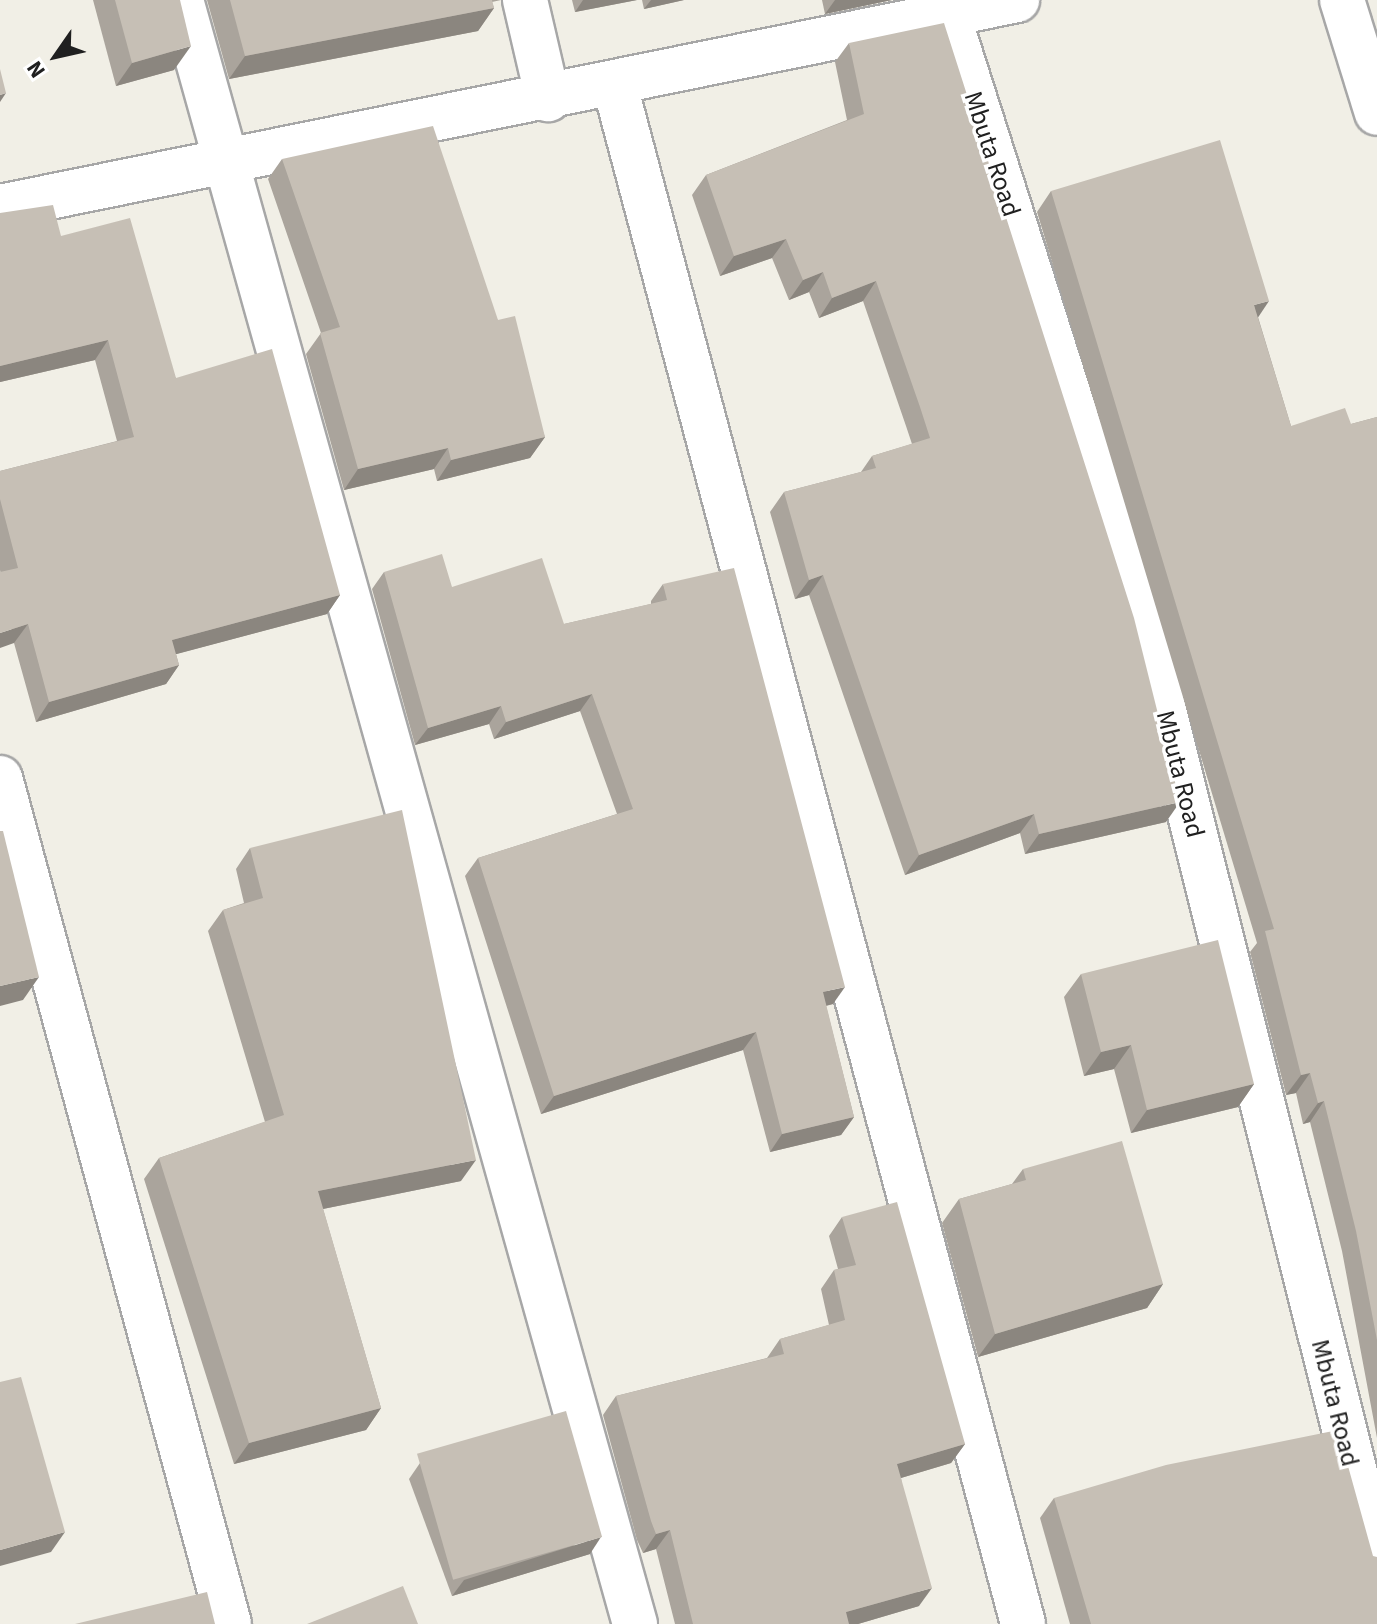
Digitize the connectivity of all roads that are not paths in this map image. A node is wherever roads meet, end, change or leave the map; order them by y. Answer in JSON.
{"nodes":[{"id":1,"x":181,"y":0,"type":"edge"},
{"id":2,"x":525,"y":0,"type":"edge"},
{"id":3,"x":1017,"y":0,"type":"edge"},
{"id":4,"x":1342,"y":0,"type":"edge"},
{"id":5,"x":945,"y":6,"type":"edge"},
{"id":6,"x":615,"y":86,"type":"junction"},
{"id":7,"x":548,"y":99,"type":"junction"},
{"id":8,"x":1377,"y":113,"type":"edge"},
{"id":9,"x":225,"y":162,"type":"junction"},
{"id":10,"x":0,"y":207,"type":"edge"},
{"id":11,"x":0,"y":778,"type":"edge"},
{"id":12,"x":1377,"y":1560,"type":"edge"},
{"id":13,"x":229,"y":1624,"type":"edge"},
{"id":14,"x":635,"y":1624,"type":"edge"},
{"id":15,"x":1023,"y":1624,"type":"edge"}],
"edges":[{"from":1,"to":9,"type":"street"},
{"from":2,"to":7,"type":"street"},
{"from":3,"to":5,"type":"street"},
{"from":4,"to":8,"type":"street"},
{"from":5,"to":6,"type":"street"},
{"from":5,"to":12,"type":"street","name":"Mbuta Road"},
{"from":6,"to":7,"type":"street"},
{"from":6,"to":15,"type":"street"},
{"from":7,"to":9,"type":"street"},
{"from":9,"to":10,"type":"street"},
{"from":9,"to":14,"type":"street"},
{"from":11,"to":13,"type":"street"}]}
